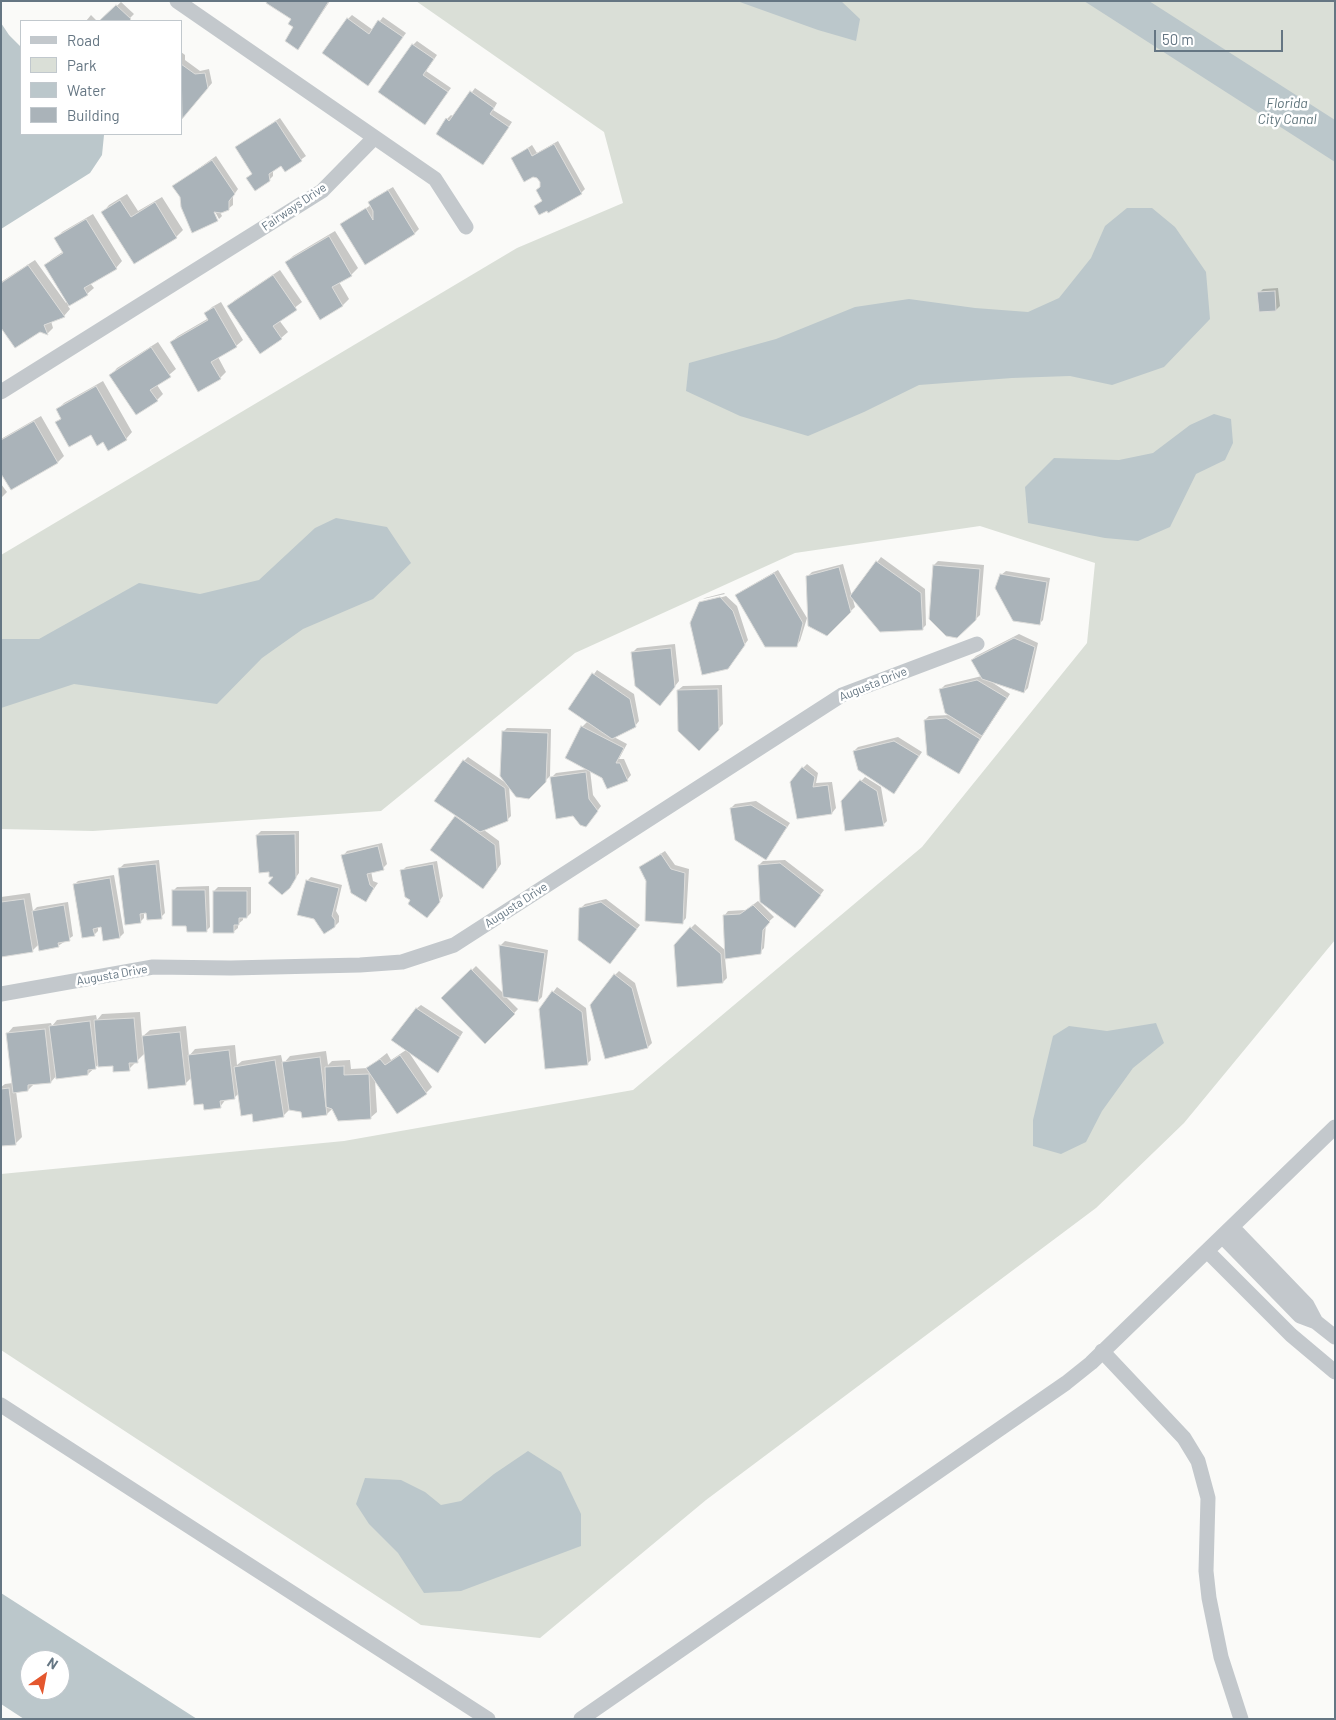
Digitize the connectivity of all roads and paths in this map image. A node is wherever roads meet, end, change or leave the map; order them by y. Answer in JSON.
{"nodes":[{"id":1,"x":177,"y":1,"type":"edge"},
{"id":2,"x":374,"y":138,"type":"junction"},
{"id":3,"x":466,"y":227,"type":"dead end"},
{"id":4,"x":1,"y":392,"type":"edge"},
{"id":5,"x":978,"y":644,"type":"dead end"},
{"id":6,"x":1,"y":994,"type":"edge"},
{"id":7,"x":1335,"y":1127,"type":"edge"},
{"id":8,"x":1227,"y":1232,"type":"junction"},
{"id":9,"x":1207,"y":1251,"type":"junction"},
{"id":10,"x":1335,"y":1337,"type":"edge"},
{"id":11,"x":1102,"y":1351,"type":"junction"},
{"id":12,"x":1335,"y":1372,"type":"edge"},
{"id":13,"x":1,"y":1405,"type":"edge"},
{"id":14,"x":488,"y":1719,"type":"edge"},
{"id":15,"x":581,"y":1719,"type":"edge"},
{"id":16,"x":1241,"y":1719,"type":"edge"}],
"edges":[{"from":1,"to":2,"type":"street"},
{"from":2,"to":3,"type":"street"},
{"from":2,"to":4,"type":"street","name":"Fairways Drive"},
{"from":5,"to":6,"type":"street","name":"Augusta Drive"},
{"from":7,"to":8,"type":"street"},
{"from":8,"to":9,"type":"street"},
{"from":8,"to":10,"type":"street"},
{"from":9,"to":11,"type":"street"},
{"from":9,"to":12,"type":"street"},
{"from":11,"to":15,"type":"street"},
{"from":11,"to":16,"type":"street"},
{"from":13,"to":14,"type":"street"}]}
